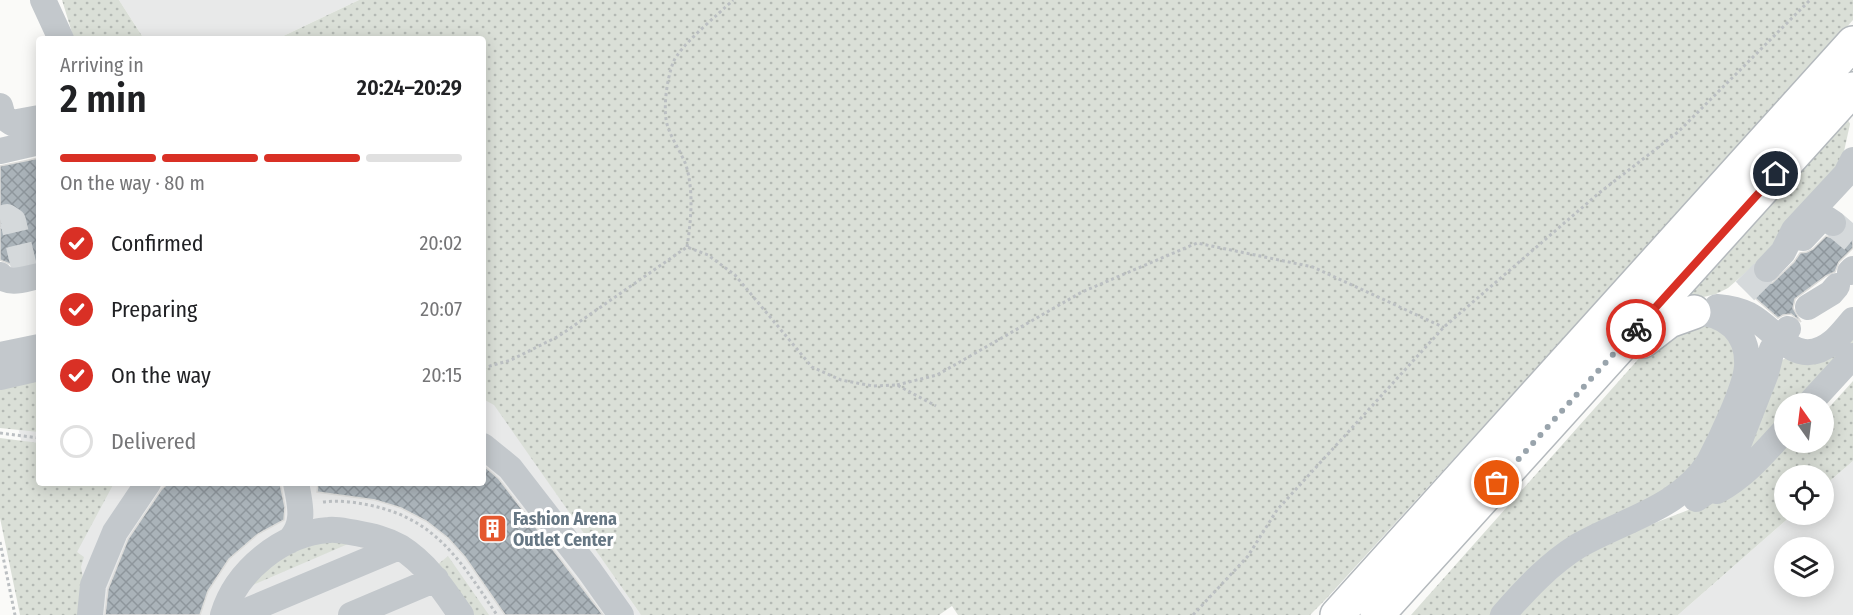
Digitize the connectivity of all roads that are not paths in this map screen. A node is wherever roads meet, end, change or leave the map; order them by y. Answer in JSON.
{"nodes":[{"id":1,"x":43,"y":0,"type":"edge"},
{"id":2,"x":60,"y":36,"type":"edge"},
{"id":3,"x":1853,"y":44,"type":"edge"},
{"id":4,"x":1853,"y":88,"type":"edge"},
{"id":5,"x":0,"y":106,"type":"edge"},
{"id":6,"x":36,"y":119,"type":"edge"},
{"id":7,"x":36,"y":143,"type":"edge"},
{"id":8,"x":0,"y":151,"type":"edge"},
{"id":9,"x":1853,"y":160,"type":"edge"},
{"id":10,"x":1842,"y":193,"type":"edge"},
{"id":11,"x":1833,"y":223,"type":"dead end"},
{"id":12,"x":34,"y":273,"type":"edge"},
{"id":13,"x":0,"y":275,"type":"edge"},
{"id":14,"x":1847,"y":276,"type":"edge"},
{"id":15,"x":1745,"y":291,"type":"tunnel mouth"},
{"id":16,"x":1808,"y":308,"type":"dead end"},
{"id":17,"x":1705,"y":310,"type":"junction"},
{"id":18,"x":1853,"y":320,"type":"edge"},
{"id":19,"x":1784,"y":333,"type":"junction"},
{"id":20,"x":36,"y":348,"type":"edge"},
{"id":21,"x":0,"y":355,"type":"edge"},
{"id":22,"x":1853,"y":356,"type":"edge"},
{"id":23,"x":36,"y":369,"type":"edge"},
{"id":24,"x":0,"y":376,"type":"edge"},
{"id":25,"x":1819,"y":393,"type":"edge"},
{"id":26,"x":1774,"y":441,"type":"edge"},
{"id":27,"x":486,"y":448,"type":"edge"},
{"id":28,"x":1497,"y":483,"type":"junction"},
{"id":29,"x":146,"y":486,"type":"edge"},
{"id":30,"x":297,"y":486,"type":"edge"},
{"id":31,"x":313,"y":486,"type":"edge"},
{"id":32,"x":1696,"y":499,"type":"junction"},
{"id":33,"x":1646,"y":514,"type":"junction"},
{"id":34,"x":337,"y":530,"type":"junction"},
{"id":35,"x":290,"y":541,"type":"junction"},
{"id":36,"x":399,"y":547,"type":"junction"},
{"id":37,"x":436,"y":579,"type":"junction"},
{"id":38,"x":90,"y":615,"type":"edge"},
{"id":39,"x":223,"y":615,"type":"edge"},
{"id":40,"x":237,"y":615,"type":"edge"},
{"id":41,"x":351,"y":615,"type":"edge"},
{"id":42,"x":461,"y":615,"type":"edge"},
{"id":43,"x":621,"y":615,"type":"edge"},
{"id":44,"x":1337,"y":615,"type":"edge"},
{"id":45,"x":1377,"y":615,"type":"edge"},
{"id":46,"x":1503,"y":615,"type":"edge"}],
"edges":[{"from":1,"to":2,"type":"street"},
{"from":3,"to":44,"type":"highway"},
{"from":4,"to":28,"type":"highway"},
{"from":5,"to":6,"type":"street"},
{"from":7,"to":8,"type":"street"},
{"from":9,"to":10,"type":"street"},
{"from":10,"to":11,"type":"street"},
{"from":12,"to":13,"type":"street"},
{"from":14,"to":16,"type":"street"},
{"from":15,"to":17,"type":"street"},
{"from":17,"to":19,"type":"street"},
{"from":17,"to":28,"type":"highway"},
{"from":17,"to":33,"type":"street"},
{"from":18,"to":19,"type":"street"},
{"from":19,"to":32,"type":"street"},
{"from":20,"to":21,"type":"street"},
{"from":22,"to":25,"type":"street"},
{"from":23,"to":24,"type":"street"},
{"from":26,"to":32,"type":"street"},
{"from":27,"to":43,"type":"street"},
{"from":28,"to":45,"type":"highway"},
{"from":29,"to":38,"type":"street"},
{"from":30,"to":35,"type":"street"},
{"from":31,"to":34,"type":"street"},
{"from":32,"to":33,"type":"street"},
{"from":33,"to":46,"type":"street"},
{"from":34,"to":35,"type":"street"},
{"from":34,"to":36,"type":"street"},
{"from":35,"to":39,"type":"street"},
{"from":36,"to":37,"type":"street"},
{"from":36,"to":40,"type":"street"},
{"from":37,"to":41,"type":"street"},
{"from":37,"to":42,"type":"street"}]}
